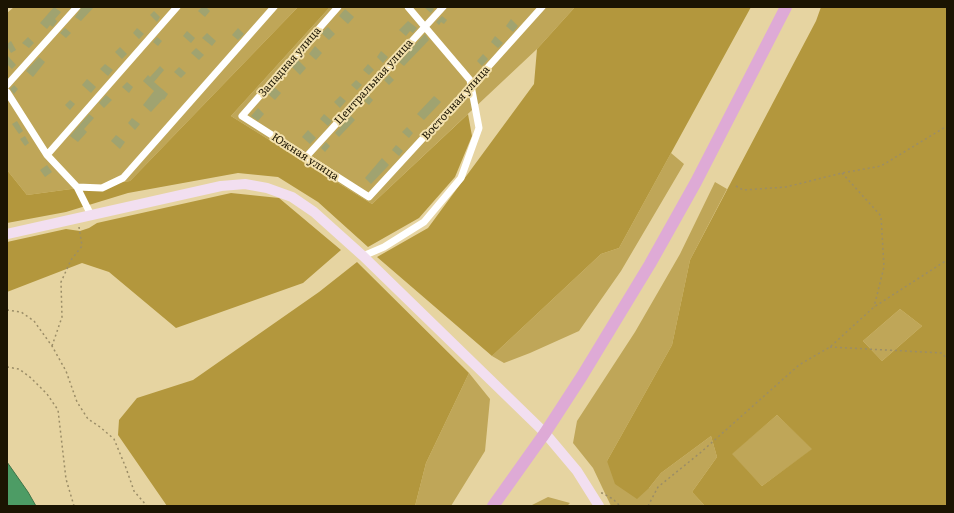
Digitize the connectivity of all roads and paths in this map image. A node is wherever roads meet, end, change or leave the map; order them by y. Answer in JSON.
{"nodes":[{"id":1,"x":76,"y":7,"type":"edge"},
{"id":2,"x":178,"y":7,"type":"edge"},
{"id":3,"x":274,"y":7,"type":"edge"},
{"id":4,"x":338,"y":7,"type":"edge"},
{"id":5,"x":408,"y":7,"type":"edge"},
{"id":6,"x":443,"y":7,"type":"edge"},
{"id":7,"x":542,"y":7,"type":"edge"},
{"id":8,"x":786,"y":7,"type":"edge"},
{"id":9,"x":425,"y":27,"type":"junction"},
{"id":10,"x":7,"y":85,"type":"edge"},
{"id":11,"x":472,"y":86,"type":"junction"},
{"id":12,"x":7,"y":92,"type":"edge"},
{"id":13,"x":242,"y":116,"type":"joint"},
{"id":14,"x":947,"y":126,"type":"edge"},
{"id":15,"x":47,"y":155,"type":"junction"},
{"id":16,"x":306,"y":157,"type":"junction"},
{"id":17,"x":842,"y":173,"type":"junction"},
{"id":18,"x":736,"y":186,"type":"dead end"},
{"id":19,"x":77,"y":187,"type":"junction"},
{"id":20,"x":369,"y":197,"type":"joint"},
{"id":21,"x":91,"y":215,"type":"junction"},
{"id":22,"x":77,"y":218,"type":"junction"},
{"id":23,"x":7,"y":234,"type":"edge"},
{"id":24,"x":363,"y":256,"type":"junction"},
{"id":25,"x":947,"y":260,"type":"edge"},
{"id":26,"x":874,"y":307,"type":"junction"},
{"id":27,"x":7,"y":310,"type":"edge"},
{"id":28,"x":52,"y":346,"type":"junction"},
{"id":29,"x":830,"y":346,"type":"junction"},
{"id":30,"x":947,"y":359,"type":"edge"},
{"id":31,"x":7,"y":367,"type":"edge"},
{"id":32,"x":545,"y":433,"type":"junction"},
{"id":33,"x":596,"y":502,"type":"edge"},
{"id":34,"x":74,"y":506,"type":"edge"},
{"id":35,"x":147,"y":506,"type":"edge"},
{"id":36,"x":493,"y":506,"type":"edge"},
{"id":37,"x":620,"y":506,"type":"edge"},
{"id":38,"x":648,"y":506,"type":"edge"}],
"edges":[{"from":1,"to":10,"type":"street"},
{"from":2,"to":15,"type":"street"},
{"from":3,"to":19,"type":"street"},
{"from":4,"to":13,"type":"street","name":"Западная улица"},
{"from":5,"to":9,"type":"street"},
{"from":6,"to":9,"type":"street","name":"Центральная улица"},
{"from":7,"to":11,"type":"street","name":"Восточная улица"},
{"from":8,"to":32,"type":"highway"},
{"from":9,"to":11,"type":"street"},
{"from":9,"to":16,"type":"street","name":"Центральная улица"},
{"from":11,"to":20,"type":"street","name":"Восточная улица"},
{"from":11,"to":24,"type":"street"},
{"from":12,"to":15,"type":"street"},
{"from":13,"to":16,"type":"street","name":"Южная улица"},
{"from":14,"to":17,"type":"path"},
{"from":15,"to":19,"type":"street"},
{"from":16,"to":20,"type":"street","name":"Южная улица"},
{"from":17,"to":18,"type":"path"},
{"from":17,"to":26,"type":"path"},
{"from":19,"to":21,"type":"street"},
{"from":21,"to":22,"type":"main road"},
{"from":21,"to":24,"type":"main road"},
{"from":22,"to":23,"type":"main road"},
{"from":22,"to":28,"type":"path"},
{"from":24,"to":32,"type":"main road"},
{"from":25,"to":26,"type":"path"},
{"from":26,"to":29,"type":"path"},
{"from":27,"to":28,"type":"path"},
{"from":28,"to":35,"type":"path"},
{"from":29,"to":30,"type":"path"},
{"from":29,"to":38,"type":"path"},
{"from":31,"to":34,"type":"path"},
{"from":32,"to":33,"type":"main road"},
{"from":32,"to":36,"type":"highway"},
{"from":33,"to":37,"type":"path"}]}
